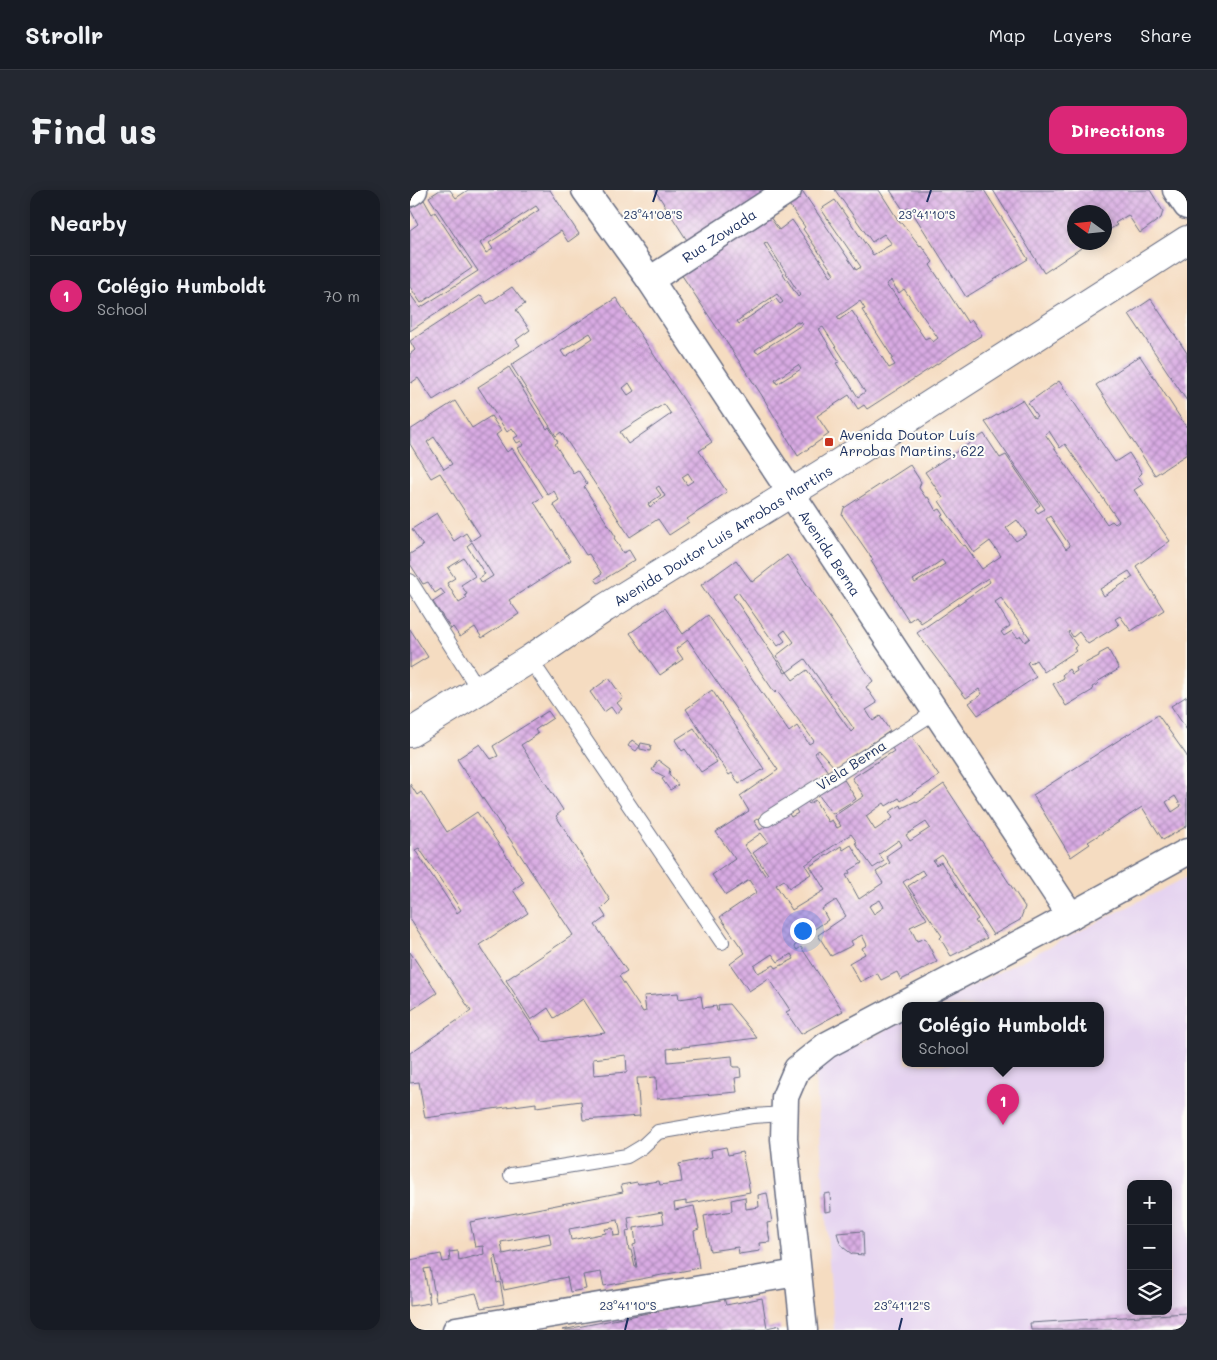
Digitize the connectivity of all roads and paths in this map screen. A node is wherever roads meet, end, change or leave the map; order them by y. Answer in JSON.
{"nodes":[{"id":1,"x":414,"y":190,"type":"edge"},
{"id":2,"x":585,"y":190,"type":"edge"},
{"id":3,"x":788,"y":190,"type":"edge"},
{"id":4,"x":1176,"y":190,"type":"edge"},
{"id":5,"x":410,"y":193,"type":"edge"},
{"id":6,"x":1187,"y":206,"type":"edge"},
{"id":7,"x":1187,"y":240,"type":"edge"},
{"id":8,"x":650,"y":280,"type":"junction"},
{"id":9,"x":791,"y":494,"type":"junction"},
{"id":10,"x":410,"y":581,"type":"edge"},
{"id":11,"x":530,"y":658,"type":"junction"},
{"id":12,"x":479,"y":690,"type":"junction"},
{"id":13,"x":935,"y":712,"type":"junction"},
{"id":14,"x":410,"y":733,"type":"edge"},
{"id":15,"x":767,"y":819,"type":"dead end"},
{"id":16,"x":1187,"y":852,"type":"edge"},
{"id":17,"x":1071,"y":916,"type":"junction"},
{"id":18,"x":722,"y":942,"type":"dead end"},
{"id":19,"x":908,"y":1002,"type":"edge"},
{"id":20,"x":902,"y":1005,"type":"edge"},
{"id":21,"x":785,"y":1114,"type":"junction"},
{"id":22,"x":511,"y":1175,"type":"dead end"},
{"id":23,"x":797,"y":1273,"type":"junction"},
{"id":24,"x":456,"y":1330,"type":"edge"},
{"id":25,"x":804,"y":1330,"type":"edge"}],
"edges":[{"from":1,"to":5,"type":"street"},
{"from":2,"to":8,"type":"street","name":"Avenida Berna"},
{"from":3,"to":8,"type":"street","name":"Rua Zowada"},
{"from":4,"to":6,"type":"street"},
{"from":7,"to":9,"type":"street","name":"Avenida Doutor Luís Arrobas Martins"},
{"from":8,"to":9,"type":"street","name":"Avenida Berna"},
{"from":9,"to":11,"type":"street","name":"Avenida Doutor Luís Arrobas Martins"},
{"from":9,"to":13,"type":"street","name":"Avenida Berna"},
{"from":10,"to":12,"type":"lane"},
{"from":11,"to":12,"type":"street","name":"Avenida Doutor Luís Arrobas Martins"},
{"from":11,"to":18,"type":"lane"},
{"from":12,"to":14,"type":"street","name":"Avenida Doutor Luís Arrobas Martins"},
{"from":13,"to":15,"type":"lane","name":"Viela Berna"},
{"from":13,"to":17,"type":"street","name":"Avenida Berna"},
{"from":16,"to":17,"type":"street"},
{"from":17,"to":19,"type":"street"},
{"from":20,"to":21,"type":"street"},
{"from":21,"to":22,"type":"lane"},
{"from":21,"to":23,"type":"street"},
{"from":23,"to":24,"type":"street"},
{"from":23,"to":25,"type":"street"}]}
